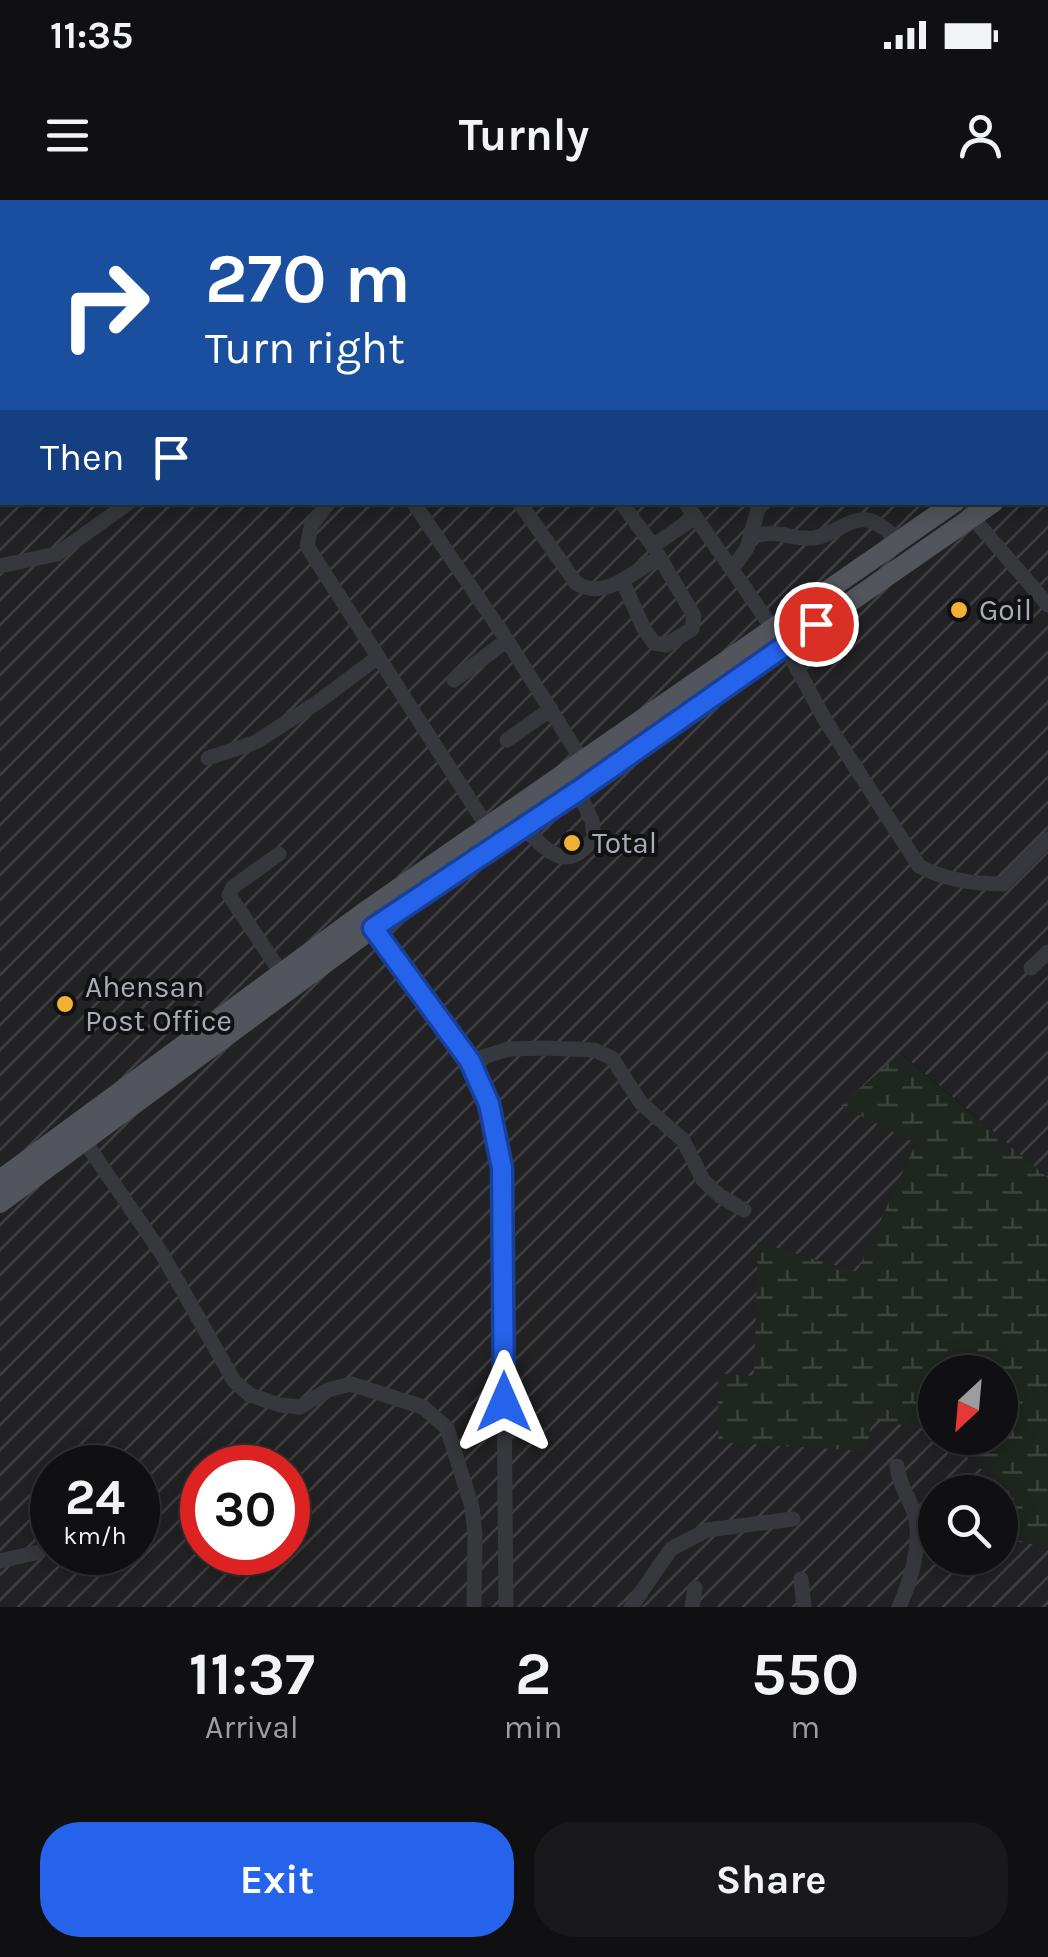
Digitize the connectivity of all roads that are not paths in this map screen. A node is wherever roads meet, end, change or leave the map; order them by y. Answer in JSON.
{"nodes":[{"id":1,"x":126,"y":505,"type":"edge"},
{"id":2,"x":327,"y":505,"type":"edge"},
{"id":3,"x":416,"y":505,"type":"edge"},
{"id":4,"x":520,"y":505,"type":"edge"},
{"id":5,"x":622,"y":505,"type":"edge"},
{"id":6,"x":687,"y":505,"type":"edge"},
{"id":7,"x":759,"y":505,"type":"edge"},
{"id":8,"x":951,"y":505,"type":"edge"},
{"id":9,"x":990,"y":505,"type":"edge"},
{"id":10,"x":695,"y":517,"type":"junction"},
{"id":11,"x":972,"y":517,"type":"junction"},
{"id":12,"x":751,"y":537,"type":"junction"},
{"id":13,"x":900,"y":542,"type":"junction"},
{"id":14,"x":655,"y":552,"type":"junction"},
{"id":15,"x":0,"y":566,"type":"edge"},
{"id":16,"x":733,"y":568,"type":"junction"},
{"id":17,"x":622,"y":580,"type":"junction"},
{"id":18,"x":1048,"y":605,"type":"edge"},
{"id":19,"x":780,"y":638,"type":"junction"},
{"id":20,"x":507,"y":640,"type":"junction"},
{"id":21,"x":378,"y":658,"type":"junction"},
{"id":22,"x":454,"y":680,"type":"dead end"},
{"id":23,"x":551,"y":709,"type":"junction"},
{"id":24,"x":507,"y":740,"type":"dead end"},
{"id":25,"x":208,"y":758,"type":"dead end"},
{"id":26,"x":583,"y":762,"type":"junction"},
{"id":27,"x":578,"y":791,"type":"junction"},
{"id":28,"x":523,"y":826,"type":"junction"},
{"id":29,"x":488,"y":828,"type":"junction"},
{"id":30,"x":1048,"y":838,"type":"edge"},
{"id":31,"x":279,"y":854,"type":"dead end"},
{"id":32,"x":368,"y":921,"type":"junction"},
{"id":33,"x":1048,"y":952,"type":"edge"},
{"id":34,"x":1030,"y":968,"type":"dead end"},
{"id":35,"x":282,"y":974,"type":"junction"},
{"id":36,"x":470,"y":1061,"type":"junction"},
{"id":37,"x":85,"y":1142,"type":"junction"},
{"id":38,"x":0,"y":1180,"type":"edge"},
{"id":39,"x":0,"y":1203,"type":"edge"},
{"id":40,"x":744,"y":1210,"type":"dead end"},
{"id":41,"x":897,"y":1466,"type":"dead end"},
{"id":42,"x":793,"y":1519,"type":"dead end"},
{"id":43,"x":917,"y":1523,"type":"joint"},
{"id":44,"x":30,"y":1554,"type":"edge"},
{"id":45,"x":0,"y":1561,"type":"edge"},
{"id":46,"x":800,"y":1579,"type":"dead end"},
{"id":47,"x":695,"y":1588,"type":"dead end"},
{"id":48,"x":474,"y":1607,"type":"edge"},
{"id":49,"x":506,"y":1607,"type":"edge"},
{"id":50,"x":630,"y":1607,"type":"edge"},
{"id":51,"x":692,"y":1607,"type":"edge"},
{"id":52,"x":804,"y":1607,"type":"edge"},
{"id":53,"x":899,"y":1607,"type":"edge"}],
"edges":[{"from":1,"to":15,"type":"street"},
{"from":2,"to":21,"type":"street"},
{"from":3,"to":20,"type":"street"},
{"from":4,"to":17,"type":"street"},
{"from":5,"to":14,"type":"street"},
{"from":6,"to":10,"type":"street"},
{"from":7,"to":12,"type":"street"},
{"from":8,"to":13,"type":"main road"},
{"from":9,"to":11,"type":"main road"},
{"from":10,"to":14,"type":"street"},
{"from":10,"to":16,"type":"street"},
{"from":11,"to":18,"type":"street"},
{"from":11,"to":19,"type":"main road"},
{"from":12,"to":13,"type":"street"},
{"from":12,"to":16,"type":"street"},
{"from":13,"to":19,"type":"main road"},
{"from":14,"to":17,"type":"street"},
{"from":14,"to":17,"type":"street"},
{"from":16,"to":19,"type":"street"},
{"from":19,"to":26,"type":"main road"},
{"from":19,"to":27,"type":"main road"},
{"from":19,"to":30,"type":"street"},
{"from":20,"to":22,"type":"street"},
{"from":20,"to":23,"type":"street"},
{"from":21,"to":25,"type":"street"},
{"from":21,"to":29,"type":"street"},
{"from":23,"to":24,"type":"street"},
{"from":23,"to":26,"type":"street"},
{"from":26,"to":29,"type":"main road"},
{"from":27,"to":28,"type":"main road"},
{"from":27,"to":28,"type":"street"},
{"from":28,"to":32,"type":"main road"},
{"from":29,"to":32,"type":"main road"},
{"from":31,"to":35,"type":"street"},
{"from":32,"to":35,"type":"main road"},
{"from":32,"to":36,"type":"street"},
{"from":32,"to":37,"type":"main road"},
{"from":33,"to":34,"type":"street"},
{"from":35,"to":38,"type":"main road"},
{"from":36,"to":40,"type":"street"},
{"from":36,"to":49,"type":"street"},
{"from":37,"to":39,"type":"main road"},
{"from":37,"to":48,"type":"street"},
{"from":41,"to":43,"type":"street"},
{"from":42,"to":50,"type":"street"},
{"from":43,"to":53,"type":"street"},
{"from":44,"to":45,"type":"street"},
{"from":46,"to":52,"type":"street"},
{"from":47,"to":51,"type":"street"}]}
